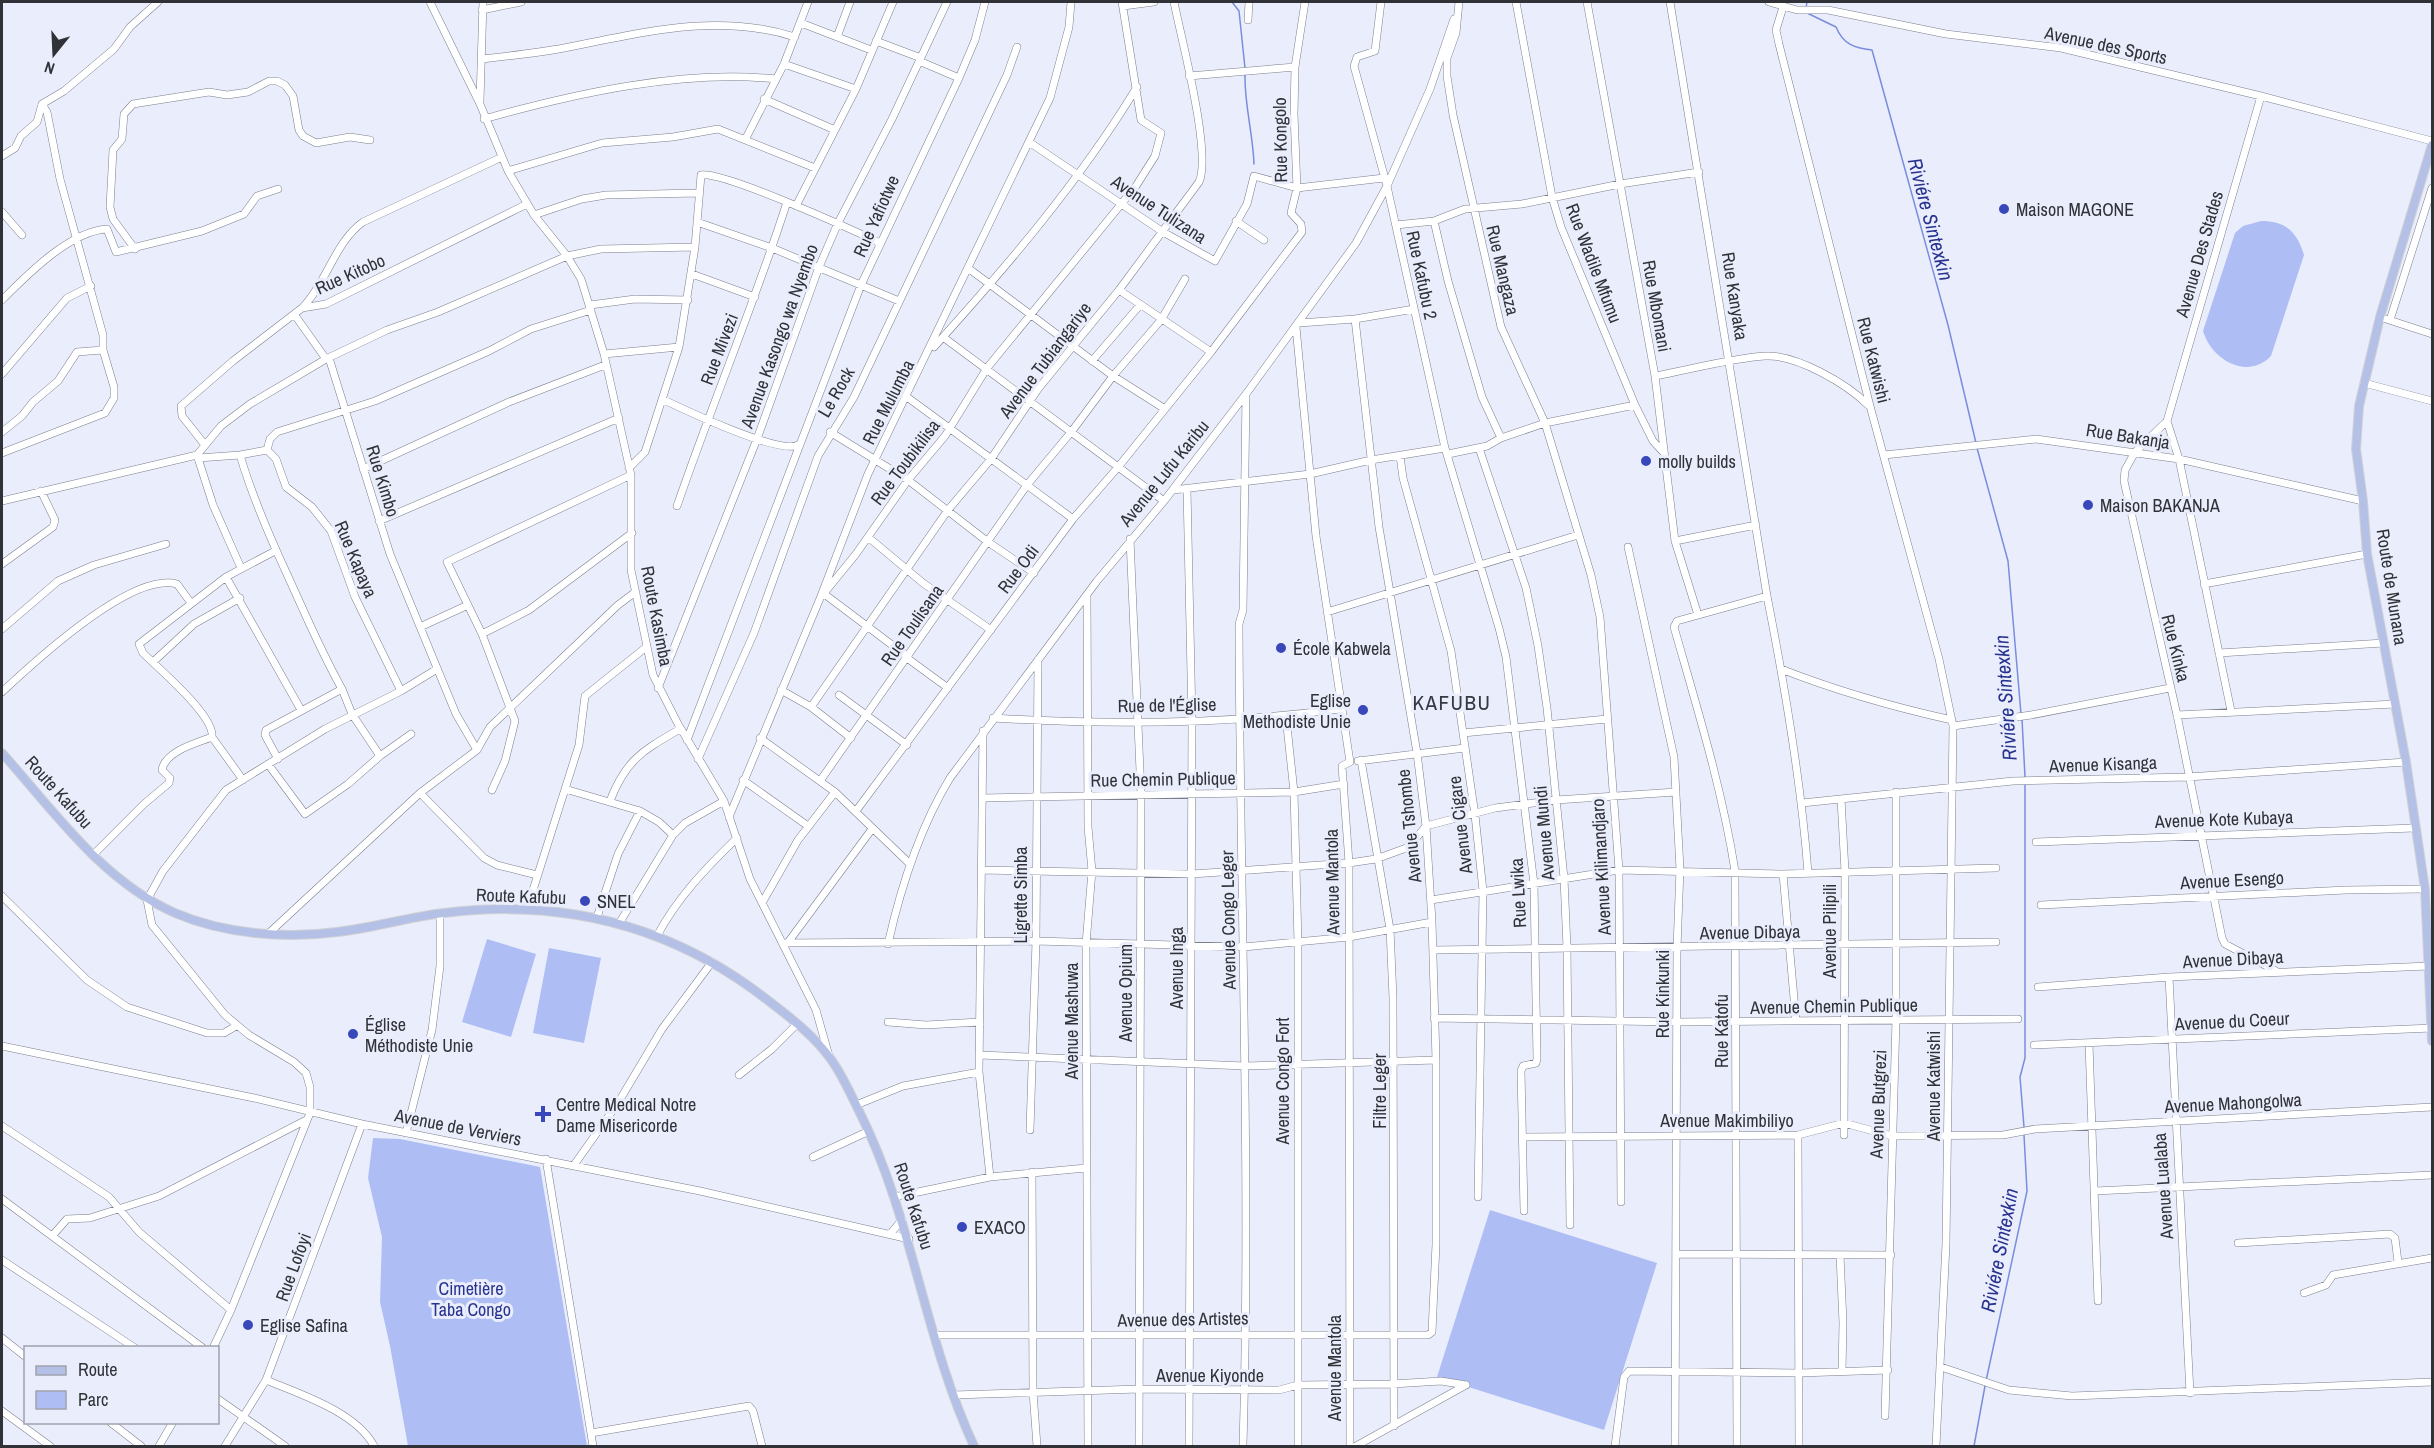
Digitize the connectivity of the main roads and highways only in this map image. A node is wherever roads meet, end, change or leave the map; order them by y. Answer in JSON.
{"nodes":[{"id":1,"x":2433,"y":143,"type":"edge"},
{"id":2,"x":2428,"y":172,"type":"edge"},
{"id":3,"x":2,"y":753,"type":"edge"},
{"id":4,"x":2431,"y":977,"type":"edge"},
{"id":5,"x":2432,"y":1016,"type":"edge"},
{"id":6,"x":2432,"y":1028,"type":"edge"},
{"id":7,"x":2433,"y":1041,"type":"edge"},
{"id":8,"x":974,"y":1446,"type":"edge"}],
"edges":[{"from":1,"to":2,"type":"main road","name":"Route de Munana"},
{"from":2,"to":4,"type":"main road","name":"Route de Munana"},
{"from":3,"to":8,"type":"main road","name":"Route Kafubu"},
{"from":4,"to":5,"type":"main road","name":"Route de Munana"},
{"from":5,"to":6,"type":"main road","name":"Route de Munana"},
{"from":6,"to":7,"type":"main road","name":"Route de Munana"}]}
